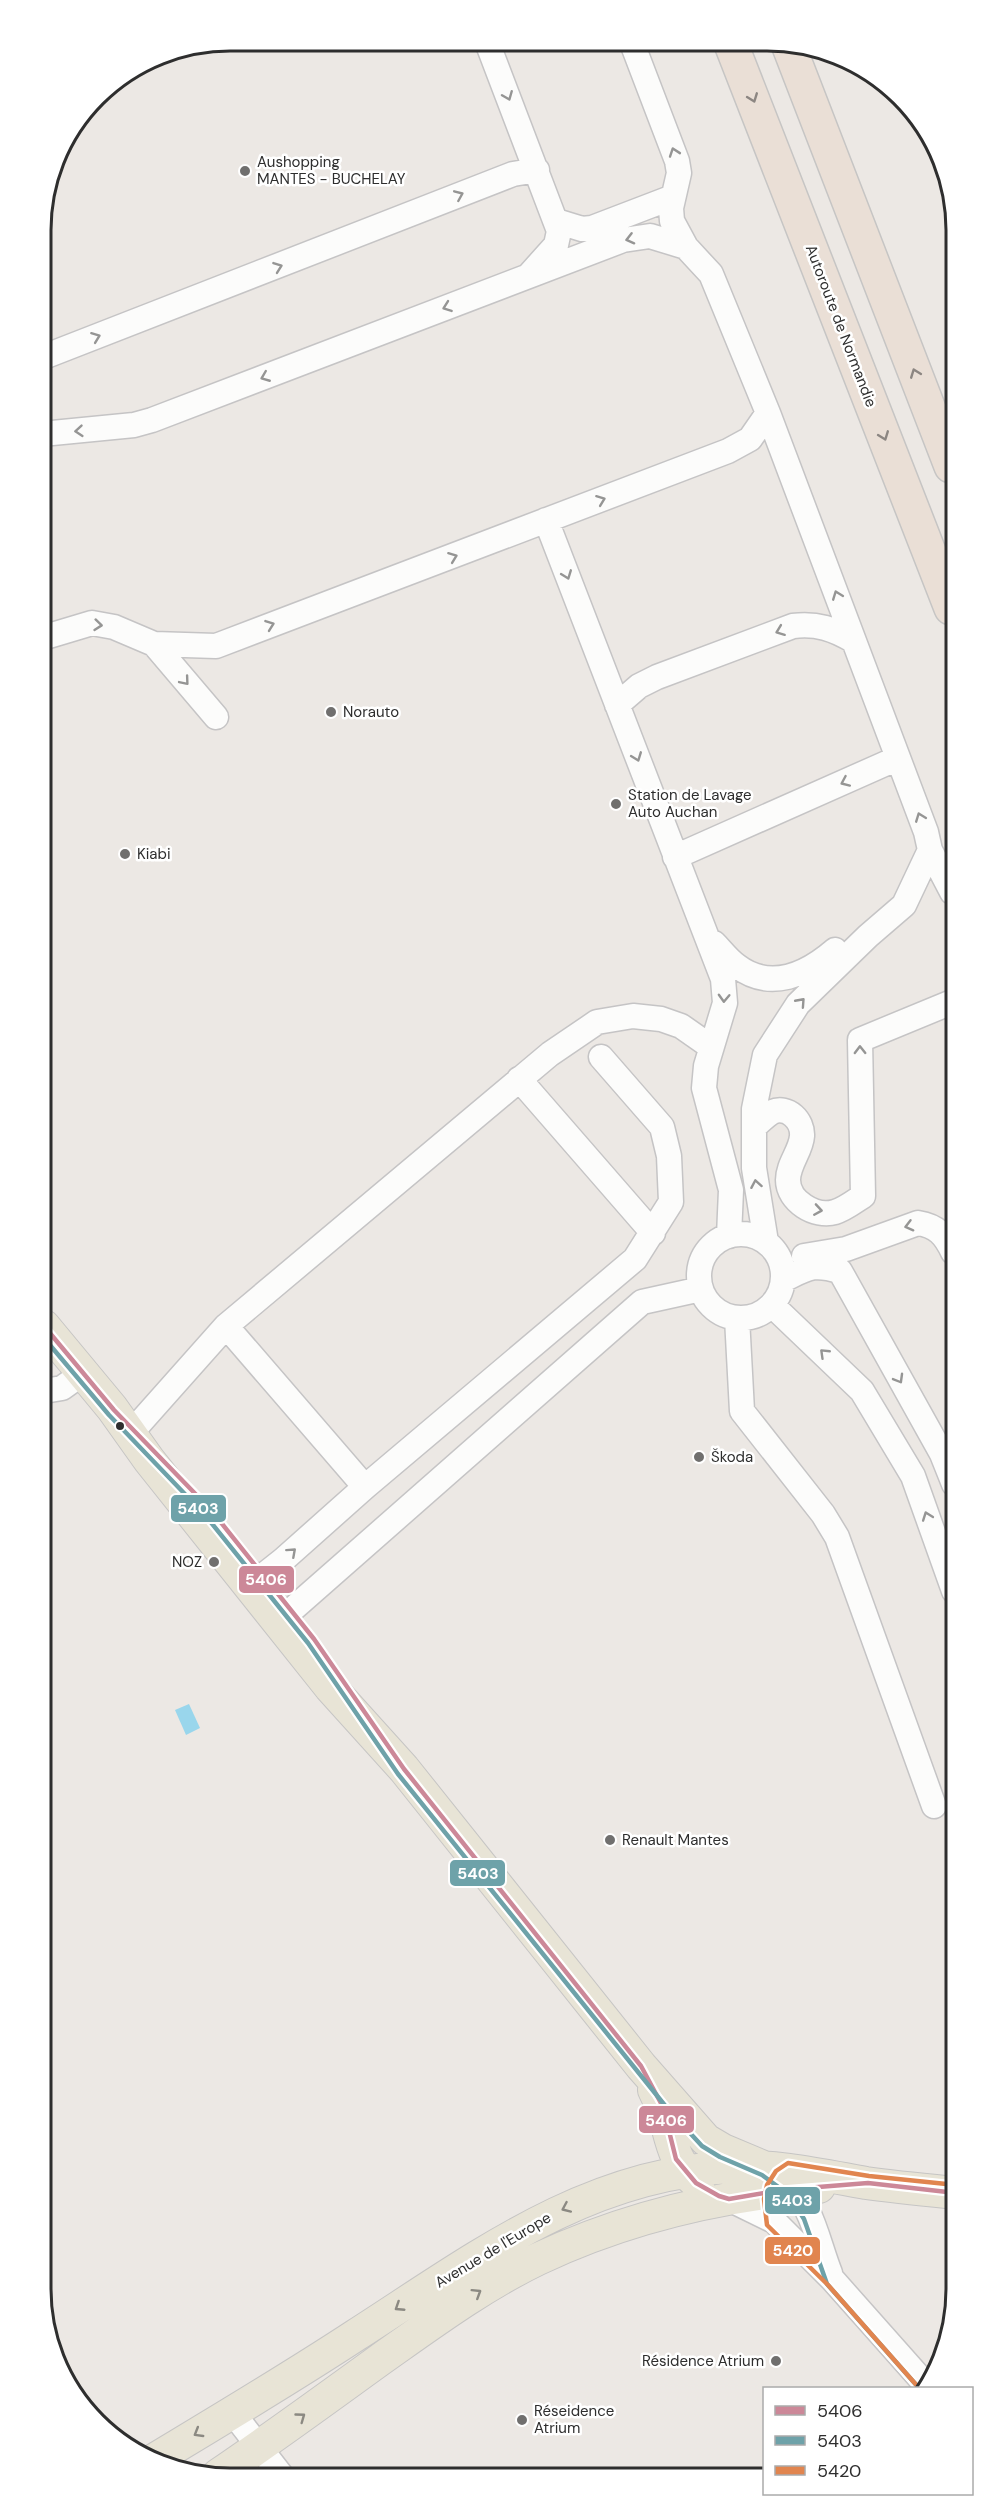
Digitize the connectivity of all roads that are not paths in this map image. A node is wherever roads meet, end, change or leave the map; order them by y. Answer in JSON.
{"nodes":[{"id":1,"x":491,"y":51,"type":"edge"},
{"id":2,"x":635,"y":51,"type":"edge"},
{"id":3,"x":734,"y":51,"type":"edge"},
{"id":4,"x":791,"y":53,"type":"edge"},
{"id":5,"x":537,"y":170,"type":"junction"},
{"id":6,"x":673,"y":197,"type":"junction"},
{"id":7,"x":556,"y":221,"type":"junction"},
{"id":8,"x":686,"y":247,"type":"junction"},
{"id":9,"x":527,"y":277,"type":"junction"},
{"id":10,"x":51,"y":354,"type":"edge"},
{"id":11,"x":768,"y":413,"type":"junction"},
{"id":12,"x":51,"y":433,"type":"edge"},
{"id":13,"x":946,"y":453,"type":"edge"},
{"id":14,"x":546,"y":520,"type":"junction"},
{"id":15,"x":946,"y":595,"type":"edge"},
{"id":16,"x":51,"y":635,"type":"edge"},
{"id":17,"x":854,"y":641,"type":"junction"},
{"id":18,"x":154,"y":644,"type":"junction"},
{"id":19,"x":617,"y":705,"type":"junction"},
{"id":20,"x":216,"y":717,"type":"dead end"},
{"id":21,"x":898,"y":758,"type":"junction"},
{"id":22,"x":930,"y":850,"type":"junction"},
{"id":23,"x":675,"y":857,"type":"junction"},
{"id":24,"x":946,"y":881,"type":"edge"},
{"id":25,"x":704,"y":932,"type":"junction"},
{"id":26,"x":868,"y":936,"type":"junction"},
{"id":27,"x":946,"y":1004,"type":"edge"},
{"id":28,"x":711,"y":1047,"type":"junction"},
{"id":29,"x":601,"y":1057,"type":"dead end"},
{"id":30,"x":519,"y":1079,"type":"junction"},
{"id":31,"x":754,"y":1127,"type":"junction"},
{"id":32,"x":653,"y":1233,"type":"junction"},
{"id":33,"x":729,"y":1236,"type":"junction"},
{"id":34,"x":946,"y":1240,"type":"edge"},
{"id":35,"x":776,"y":1260,"type":"junction"},
{"id":36,"x":843,"y":1260,"type":"junction"},
{"id":37,"x":700,"y":1289,"type":"junction"},
{"id":38,"x":772,"y":1305,"type":"junction"},
{"id":39,"x":737,"y":1318,"type":"junction"},
{"id":40,"x":226,"y":1326,"type":"junction"},
{"id":41,"x":51,"y":1334,"type":"edge"},
{"id":42,"x":83,"y":1373,"type":"junction"},
{"id":43,"x":51,"y":1390,"type":"edge"},
{"id":44,"x":126,"y":1425,"type":"junction"},
{"id":45,"x":946,"y":1464,"type":"edge"},
{"id":46,"x":365,"y":1487,"type":"junction"},
{"id":47,"x":946,"y":1569,"type":"edge"},
{"id":48,"x":252,"y":1576,"type":"junction"},
{"id":49,"x":285,"y":1616,"type":"junction"},
{"id":50,"x":934,"y":1806,"type":"dead end"},
{"id":51,"x":641,"y":2066,"type":"junction"},
{"id":52,"x":663,"y":2107,"type":"junction"},
{"id":53,"x":697,"y":2166,"type":"junction"},
{"id":54,"x":868,"y":2183,"type":"junction"},
{"id":55,"x":837,"y":2185,"type":"junction"},
{"id":56,"x":779,"y":2186,"type":"junction"},
{"id":57,"x":621,"y":2188,"type":"junction"},
{"id":58,"x":946,"y":2192,"type":"edge"},
{"id":59,"x":729,"y":2199,"type":"junction"},
{"id":60,"x":666,"y":2214,"type":"junction"},
{"id":61,"x":811,"y":2216,"type":"junction"},
{"id":62,"x":833,"y":2280,"type":"junction"},
{"id":63,"x":921,"y":2379,"type":"edge"},
{"id":64,"x":232,"y":2412,"type":"junction"},
{"id":65,"x":259,"y":2447,"type":"junction"},
{"id":66,"x":162,"y":2455,"type":"edge"},
{"id":67,"x":229,"y":2468,"type":"edge"},
{"id":68,"x":276,"y":2468,"type":"edge"}],
"edges":[{"from":1,"to":5,"type":"street","one_way":true},
{"from":6,"to":2,"type":"street","one_way":true},
{"from":3,"to":15,"type":"highway","name":"Autoroute de Normandie","one_way":true},
{"from":13,"to":4,"type":"highway","one_way":true},
{"from":5,"to":7,"type":"street"},
{"from":10,"to":5,"type":"street","one_way":true},
{"from":6,"to":7,"type":"street"},
{"from":6,"to":8,"type":"street"},
{"from":7,"to":9,"type":"street"},
{"from":8,"to":9,"type":"street","one_way":true},
{"from":8,"to":11,"type":"street"},
{"from":9,"to":12,"type":"street","one_way":true},
{"from":14,"to":11,"type":"street","one_way":true},
{"from":17,"to":11,"type":"street","one_way":true},
{"from":18,"to":14,"type":"street","one_way":true},
{"from":14,"to":19,"type":"street","one_way":true},
{"from":16,"to":18,"type":"street","one_way":true},
{"from":17,"to":19,"type":"street","one_way":true},
{"from":17,"to":21,"type":"street"},
{"from":18,"to":20,"type":"street","one_way":true},
{"from":19,"to":23,"type":"street","one_way":true},
{"from":22,"to":21,"type":"street","one_way":true},
{"from":21,"to":23,"type":"street","one_way":true},
{"from":22,"to":24,"type":"street"},
{"from":22,"to":26,"type":"street"},
{"from":23,"to":25,"type":"street"},
{"from":25,"to":26,"type":"street"},
{"from":25,"to":28,"type":"street","one_way":true},
{"from":31,"to":26,"type":"street","one_way":true},
{"from":31,"to":27,"type":"street","one_way":true},
{"from":28,"to":30,"type":"street"},
{"from":28,"to":33,"type":"street"},
{"from":29,"to":32,"type":"street"},
{"from":30,"to":32,"type":"street"},
{"from":30,"to":40,"type":"street"},
{"from":35,"to":31,"type":"street","one_way":true},
{"from":32,"to":46,"type":"street"},
{"from":33,"to":35,"type":"street"},
{"from":33,"to":37,"type":"street"},
{"from":34,"to":36,"type":"street","one_way":true},
{"from":35,"to":36,"type":"street"},
{"from":35,"to":38,"type":"street"},
{"from":36,"to":45,"type":"street","one_way":true},
{"from":37,"to":39,"type":"street"},
{"from":37,"to":49,"type":"street"},
{"from":38,"to":39,"type":"street"},
{"from":47,"to":38,"type":"street","one_way":true},
{"from":39,"to":50,"type":"street"},
{"from":40,"to":44,"type":"street"},
{"from":40,"to":46,"type":"street"},
{"from":41,"to":42,"type":"main road"},
{"from":42,"to":43,"type":"street"},
{"from":42,"to":44,"type":"main road"},
{"from":44,"to":48,"type":"main road"},
{"from":48,"to":46,"type":"street","one_way":true},
{"from":48,"to":49,"type":"main road"},
{"from":49,"to":51,"type":"main road"},
{"from":51,"to":52,"type":"main road"},
{"from":51,"to":53,"type":"main road"},
{"from":52,"to":53,"type":"main road"},
{"from":52,"to":57,"type":"main road"},
{"from":53,"to":56,"type":"main road","name":"Avenue de l'Europe"},
{"from":53,"to":57,"type":"main road","name":"Avenue de l'Europe"},
{"from":53,"to":59,"type":"main road"},
{"from":53,"to":60,"type":"main road"},
{"from":54,"to":55,"type":"main road","name":"Avenue de l'Europe"},
{"from":54,"to":56,"type":"main road","name":"Avenue de l'Europe"},
{"from":54,"to":58,"type":"main road"},
{"from":55,"to":56,"type":"main road","name":"Avenue de l'Europe"},
{"from":55,"to":61,"type":"street"},
{"from":56,"to":59,"type":"main road","name":"Avenue de l'Europe"},
{"from":56,"to":61,"type":"street"},
{"from":56,"to":62,"type":"street"},
{"from":57,"to":64,"type":"main road","name":"Avenue de l'Europe","one_way":true},
{"from":59,"to":60,"type":"main road","name":"Avenue de l'Europe"},
{"from":65,"to":60,"type":"main road","name":"Avenue de l'Europe","one_way":true},
{"from":61,"to":62,"type":"street"},
{"from":62,"to":63,"type":"street"},
{"from":64,"to":65,"type":"street"},
{"from":64,"to":66,"type":"main road","name":"Avenue de l'Europe","one_way":true},
{"from":65,"to":67,"type":"main road","name":"Avenue de l'Europe"},
{"from":65,"to":68,"type":"street"}]}
